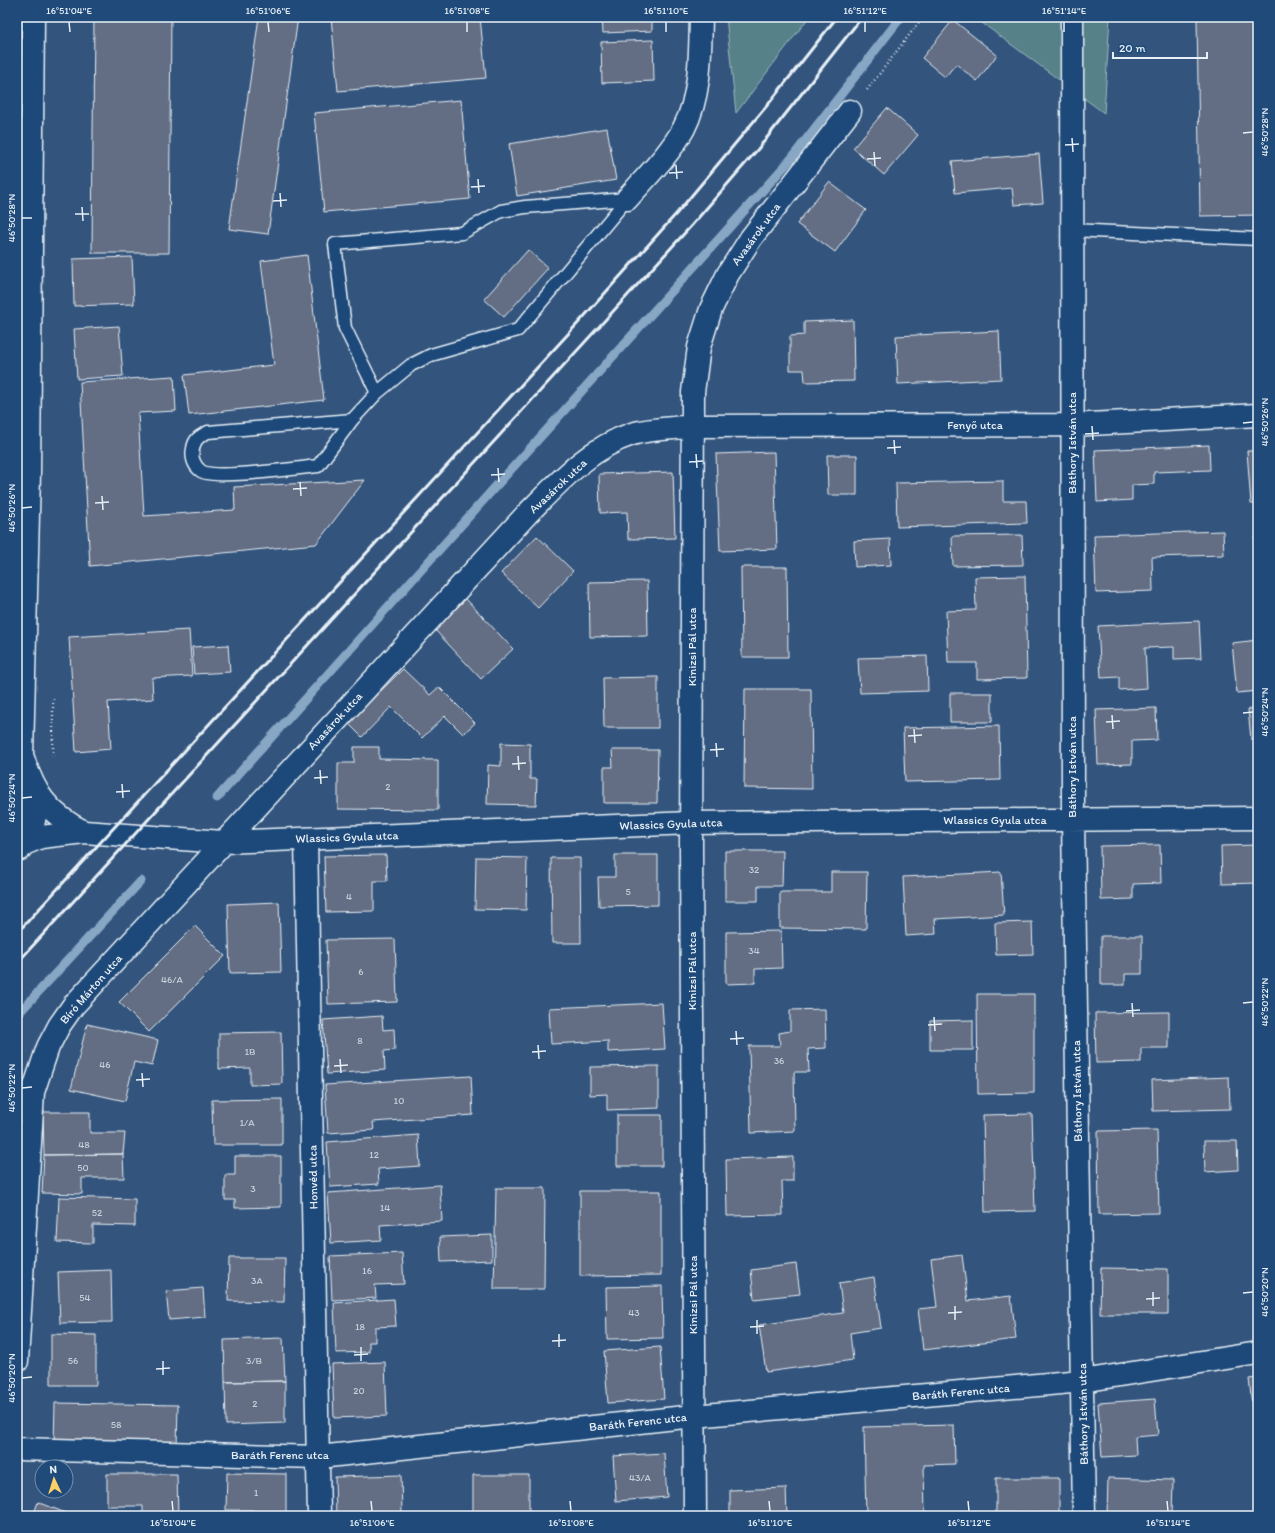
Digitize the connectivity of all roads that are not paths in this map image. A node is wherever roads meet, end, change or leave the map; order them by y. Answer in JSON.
{"nodes":[{"id":1,"x":33,"y":17,"type":"edge"},
{"id":2,"x":701,"y":17,"type":"edge"},
{"id":3,"x":1072,"y":17,"type":"edge"},
{"id":4,"x":850,"y":111,"type":"road end"},
{"id":5,"x":627,"y":200,"type":"junction"},
{"id":6,"x":1072,"y":230,"type":"junction"},
{"id":7,"x":1258,"y":239,"type":"edge"},
{"id":8,"x":377,"y":393,"type":"junction"},
{"id":9,"x":1258,"y":415,"type":"edge"},
{"id":10,"x":352,"y":420,"type":"junction"},
{"id":11,"x":1072,"y":425,"type":"junction"},
{"id":12,"x":693,"y":426,"type":"junction"},
{"id":13,"x":23,"y":474,"type":"edge"},
{"id":14,"x":22,"y":755,"type":"junction"},
{"id":15,"x":36,"y":792,"type":"junction"},
{"id":16,"x":17,"y":818,"type":"edge"},
{"id":17,"x":1258,"y":818,"type":"edge"},
{"id":18,"x":1073,"y":820,"type":"junction"},
{"id":19,"x":691,"y":823,"type":"junction"},
{"id":20,"x":84,"y":832,"type":"junction"},
{"id":21,"x":306,"y":839,"type":"junction"},
{"id":22,"x":222,"y":842,"type":"junction"},
{"id":23,"x":21,"y":848,"type":"edge"},
{"id":24,"x":1258,"y":1353,"type":"edge"},
{"id":25,"x":17,"y":1361,"type":"edge"},
{"id":26,"x":1082,"y":1381,"type":"junction"},
{"id":27,"x":694,"y":1416,"type":"junction"},
{"id":28,"x":17,"y":1449,"type":"edge"},
{"id":29,"x":318,"y":1457,"type":"junction"},
{"id":30,"x":318,"y":1516,"type":"edge"},
{"id":31,"x":695,"y":1516,"type":"edge"},
{"id":32,"x":1084,"y":1516,"type":"edge"}],
"edges":[{"from":1,"to":13,"type":"street"},
{"from":2,"to":5,"type":"street"},
{"from":3,"to":6,"type":"street","name":"Báthory István utca"},
{"from":4,"to":12,"type":"street","name":"Avasárok utca"},
{"from":5,"to":8,"type":"lane"},
{"from":5,"to":8,"type":"lane"},
{"from":6,"to":7,"type":"lane"},
{"from":6,"to":11,"type":"street","name":"Báthory István utca"},
{"from":8,"to":10,"type":"lane"},
{"from":9,"to":11,"type":"street","name":"Fenyő utca"},
{"from":10,"to":10,"type":"lane"},
{"from":11,"to":12,"type":"street","name":"Fenyő utca"},
{"from":11,"to":18,"type":"street","name":"Báthory István utca"},
{"from":12,"to":19,"type":"street","name":"Kinizsi Pál utca"},
{"from":12,"to":22,"type":"street","name":"Avasárok utca"},
{"from":13,"to":14,"type":"street"},
{"from":14,"to":15,"type":"street"},
{"from":14,"to":16,"type":"street"},
{"from":15,"to":20,"type":"street","name":"Wlassics Gyula utca"},
{"from":15,"to":23,"type":"street"},
{"from":17,"to":18,"type":"street","name":"Wlassics Gyula utca"},
{"from":18,"to":19,"type":"street","name":"Wlassics Gyula utca"},
{"from":18,"to":26,"type":"street","name":"Báthory István utca"},
{"from":19,"to":21,"type":"street","name":"Wlassics Gyula utca"},
{"from":19,"to":27,"type":"street","name":"Kinizsi Pál utca"},
{"from":20,"to":22,"type":"street","name":"Wlassics Gyula utca"},
{"from":20,"to":23,"type":"street","name":"Wlassics Gyula utca"},
{"from":21,"to":22,"type":"street","name":"Wlassics Gyula utca"},
{"from":21,"to":29,"type":"street","name":"Honvéd utca"},
{"from":22,"to":25,"type":"street","name":"Bíró Márton utca"},
{"from":24,"to":26,"type":"street","name":"Baráth Ferenc utca"},
{"from":26,"to":27,"type":"street","name":"Baráth Ferenc utca"},
{"from":26,"to":32,"type":"street","name":"Báthory István utca"},
{"from":27,"to":29,"type":"street","name":"Baráth Ferenc utca"},
{"from":27,"to":31,"type":"street","name":"Kinizsi Pál utca"},
{"from":28,"to":29,"type":"street","name":"Baráth Ferenc utca"},
{"from":29,"to":30,"type":"street","name":"Honvéd utca"}]}
